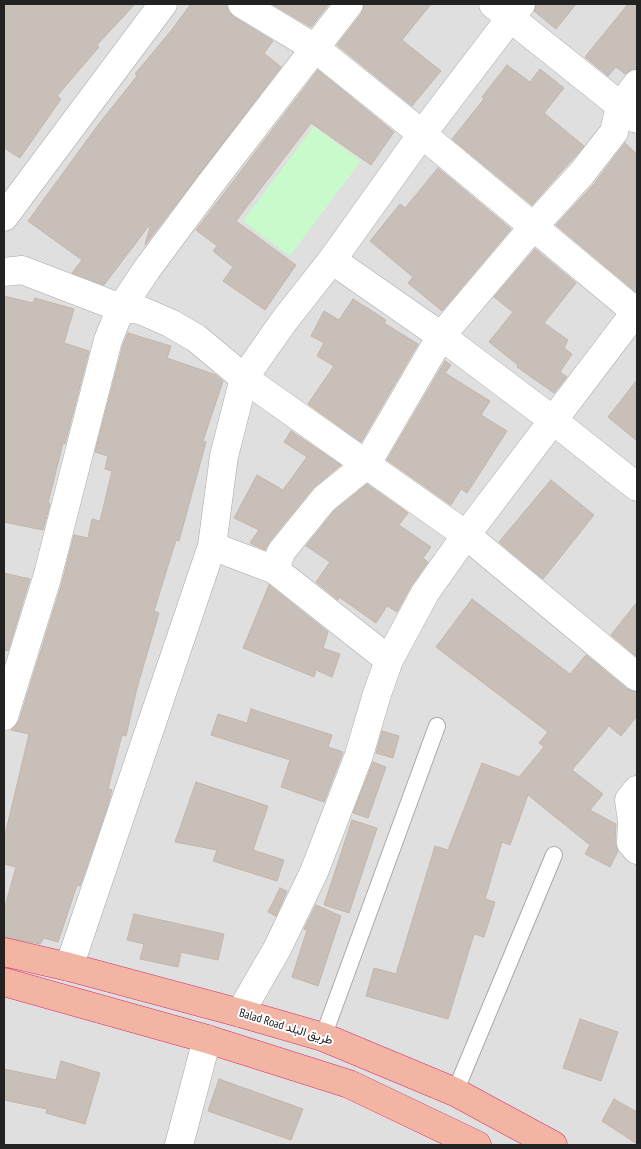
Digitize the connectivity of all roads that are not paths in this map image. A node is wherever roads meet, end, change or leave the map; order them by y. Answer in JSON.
{"nodes":[{"id":1,"x":163,"y":4,"type":"edge"},
{"id":2,"x":242,"y":4,"type":"edge"},
{"id":3,"x":350,"y":4,"type":"edge"},
{"id":4,"x":508,"y":8,"type":"edge"},
{"id":5,"x":315,"y":48,"type":"junction"},
{"id":6,"x":637,"y":84,"type":"edge"},
{"id":7,"x":629,"y":113,"type":"edge"},
{"id":8,"x":422,"y":134,"type":"junction"},
{"id":9,"x":4,"y":218,"type":"edge"},
{"id":10,"x":533,"y":226,"type":"junction"},
{"id":11,"x":332,"y":260,"type":"junction"},
{"id":12,"x":4,"y":272,"type":"edge"},
{"id":13,"x":120,"y":308,"type":"junction"},
{"id":14,"x":637,"y":311,"type":"edge"},
{"id":15,"x":441,"y":336,"type":"junction"},
{"id":16,"x":244,"y":378,"type":"junction"},
{"id":17,"x":554,"y":420,"type":"junction"},
{"id":18,"x":366,"y":465,"type":"junction"},
{"id":19,"x":637,"y":487,"type":"edge"},
{"id":20,"x":466,"y":535,"type":"junction"},
{"id":21,"x":212,"y":546,"type":"junction"},
{"id":22,"x":276,"y":570,"type":"junction"},
{"id":23,"x":389,"y":660,"type":"junction"},
{"id":24,"x":637,"y":677,"type":"edge"},
{"id":25,"x":4,"y":716,"type":"edge"},
{"id":26,"x":437,"y":726,"type":"dead end"},
{"id":27,"x":637,"y":790,"type":"edge"},
{"id":28,"x":637,"y":850,"type":"edge"},
{"id":29,"x":554,"y":855,"type":"dead end"},
{"id":30,"x":4,"y":952,"type":"edge"},
{"id":31,"x":69,"y":967,"type":"junction"},
{"id":32,"x":4,"y":982,"type":"edge"},
{"id":33,"x":240,"y":1012,"type":"junction"},
{"id":34,"x":323,"y":1037,"type":"junction"},
{"id":35,"x":208,"y":1039,"type":"junction"},
{"id":36,"x":455,"y":1092,"type":"junction"},
{"id":37,"x":178,"y":1145,"type":"edge"},
{"id":38,"x":477,"y":1145,"type":"edge"},
{"id":39,"x":553,"y":1145,"type":"edge"}],
"edges":[{"from":1,"to":9,"type":"street"},
{"from":2,"to":5,"type":"street"},
{"from":3,"to":5,"type":"street"},
{"from":4,"to":7,"type":"street"},
{"from":4,"to":8,"type":"street"},
{"from":5,"to":8,"type":"street"},
{"from":5,"to":13,"type":"street"},
{"from":6,"to":7,"type":"street"},
{"from":7,"to":10,"type":"street"},
{"from":8,"to":10,"type":"street"},
{"from":8,"to":11,"type":"street"},
{"from":10,"to":14,"type":"street"},
{"from":10,"to":15,"type":"street"},
{"from":11,"to":15,"type":"street"},
{"from":11,"to":16,"type":"street"},
{"from":12,"to":13,"type":"street"},
{"from":13,"to":16,"type":"street"},
{"from":13,"to":25,"type":"street"},
{"from":14,"to":17,"type":"street"},
{"from":15,"to":17,"type":"street"},
{"from":15,"to":18,"type":"street"},
{"from":16,"to":18,"type":"street"},
{"from":16,"to":21,"type":"street"},
{"from":17,"to":19,"type":"street"},
{"from":17,"to":20,"type":"street"},
{"from":18,"to":20,"type":"street"},
{"from":18,"to":22,"type":"street"},
{"from":20,"to":23,"type":"street"},
{"from":20,"to":24,"type":"street"},
{"from":21,"to":22,"type":"street"},
{"from":21,"to":31,"type":"street"},
{"from":22,"to":23,"type":"street"},
{"from":23,"to":33,"type":"street"},
{"from":26,"to":34,"type":"lane"},
{"from":27,"to":28,"type":"street"},
{"from":29,"to":36,"type":"lane"},
{"from":30,"to":31,"type":"highway","name":"Balad Road طريق البلد"},
{"from":31,"to":33,"type":"highway","name":"Balad Road طريق البلد"},
{"from":32,"to":35,"type":"highway"},
{"from":33,"to":34,"type":"highway","name":"Balad Road طريق البلد"},
{"from":34,"to":36,"type":"highway","name":"Balad Road طريق البلد"},
{"from":35,"to":37,"type":"street"},
{"from":35,"to":38,"type":"highway"},
{"from":36,"to":39,"type":"highway","name":"Balad Road طريق البلد"}]}
